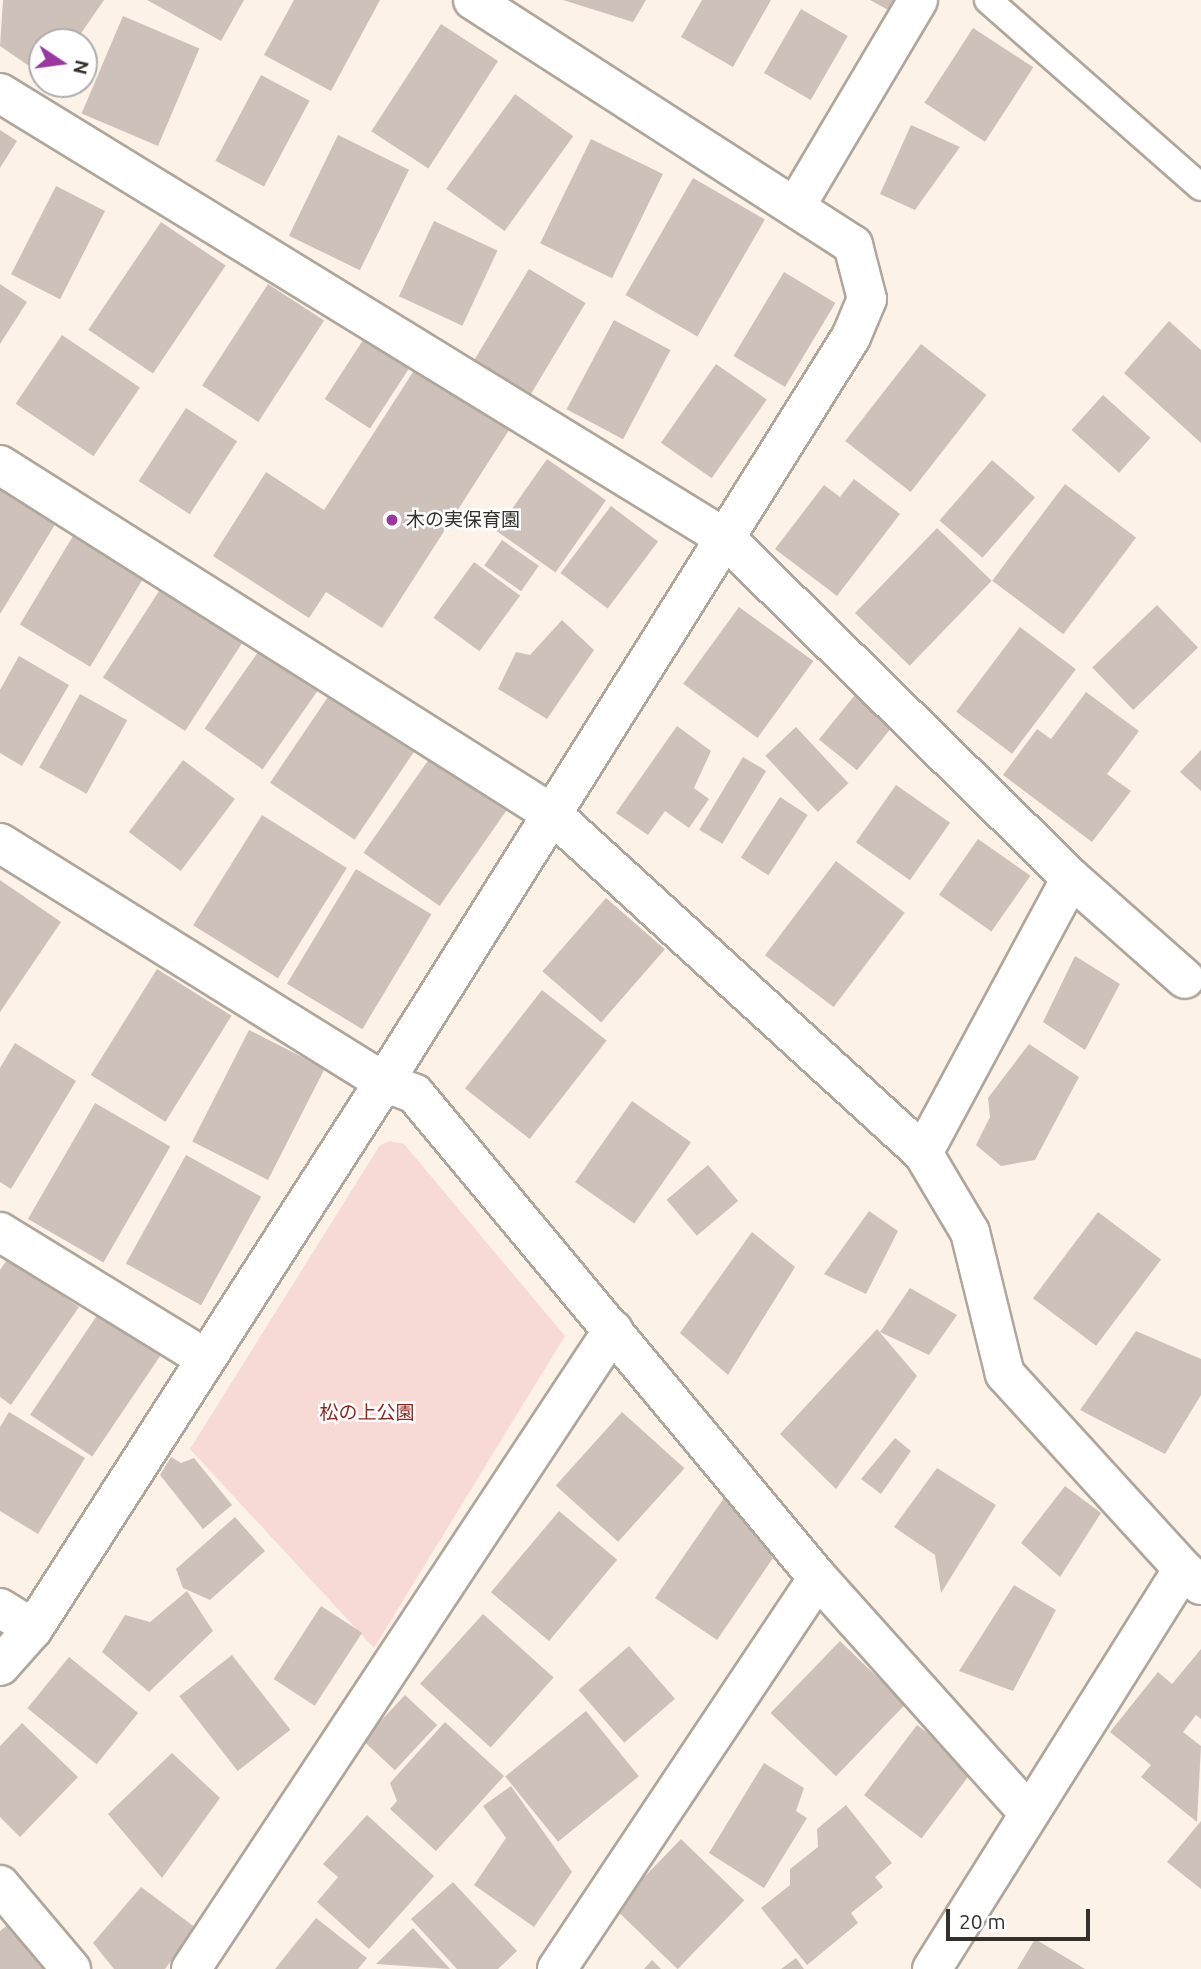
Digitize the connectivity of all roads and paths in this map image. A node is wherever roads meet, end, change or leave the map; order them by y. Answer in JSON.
{"nodes":[{"id":1,"x":473,"y":0,"type":"edge"},
{"id":2,"x":918,"y":0,"type":"edge"},
{"id":3,"x":988,"y":0,"type":"edge"},
{"id":4,"x":0,"y":93,"type":"edge"},
{"id":5,"x":1201,"y":187,"type":"edge"},
{"id":6,"x":797,"y":204,"type":"junction"},
{"id":7,"x":0,"y":465,"type":"edge"},
{"id":8,"x":725,"y":538,"type":"junction"},
{"id":9,"x":552,"y":814,"type":"junction"},
{"id":10,"x":0,"y":843,"type":"edge"},
{"id":11,"x":1071,"y":878,"type":"junction"},
{"id":12,"x":1185,"y":979,"type":"dead end"},
{"id":13,"x":384,"y":1082,"type":"junction"},
{"id":14,"x":923,"y":1153,"type":"junction"},
{"id":15,"x":0,"y":1232,"type":"edge"},
{"id":16,"x":613,"y":1330,"type":"junction"},
{"id":17,"x":205,"y":1358,"type":"junction"},
{"id":18,"x":1192,"y":1577,"type":"edge"},
{"id":19,"x":818,"y":1578,"type":"junction"},
{"id":20,"x":0,"y":1608,"type":"edge"},
{"id":21,"x":33,"y":1629,"type":"junction"},
{"id":22,"x":0,"y":1666,"type":"edge"},
{"id":23,"x":1028,"y":1812,"type":"junction"},
{"id":24,"x":0,"y":1885,"type":"edge"},
{"id":25,"x":71,"y":1969,"type":"edge"},
{"id":26,"x":191,"y":1969,"type":"edge"},
{"id":27,"x":557,"y":1969,"type":"edge"},
{"id":28,"x":932,"y":1969,"type":"edge"}],
"edges":[{"from":1,"to":6,"type":"street"},
{"from":2,"to":6,"type":"street"},
{"from":3,"to":5,"type":"lane"},
{"from":4,"to":8,"type":"street"},
{"from":6,"to":8,"type":"street"},
{"from":7,"to":9,"type":"street"},
{"from":8,"to":9,"type":"street"},
{"from":8,"to":11,"type":"street"},
{"from":9,"to":13,"type":"street"},
{"from":9,"to":14,"type":"street"},
{"from":10,"to":13,"type":"street"},
{"from":11,"to":12,"type":"street"},
{"from":11,"to":14,"type":"street"},
{"from":13,"to":16,"type":"street"},
{"from":13,"to":17,"type":"street"},
{"from":14,"to":18,"type":"street"},
{"from":15,"to":17,"type":"street"},
{"from":16,"to":19,"type":"street"},
{"from":16,"to":26,"type":"street"},
{"from":17,"to":21,"type":"street"},
{"from":18,"to":23,"type":"street"},
{"from":19,"to":23,"type":"street"},
{"from":19,"to":27,"type":"street"},
{"from":20,"to":21,"type":"street"},
{"from":21,"to":22,"type":"street"},
{"from":23,"to":28,"type":"street"},
{"from":24,"to":25,"type":"street"}]}
